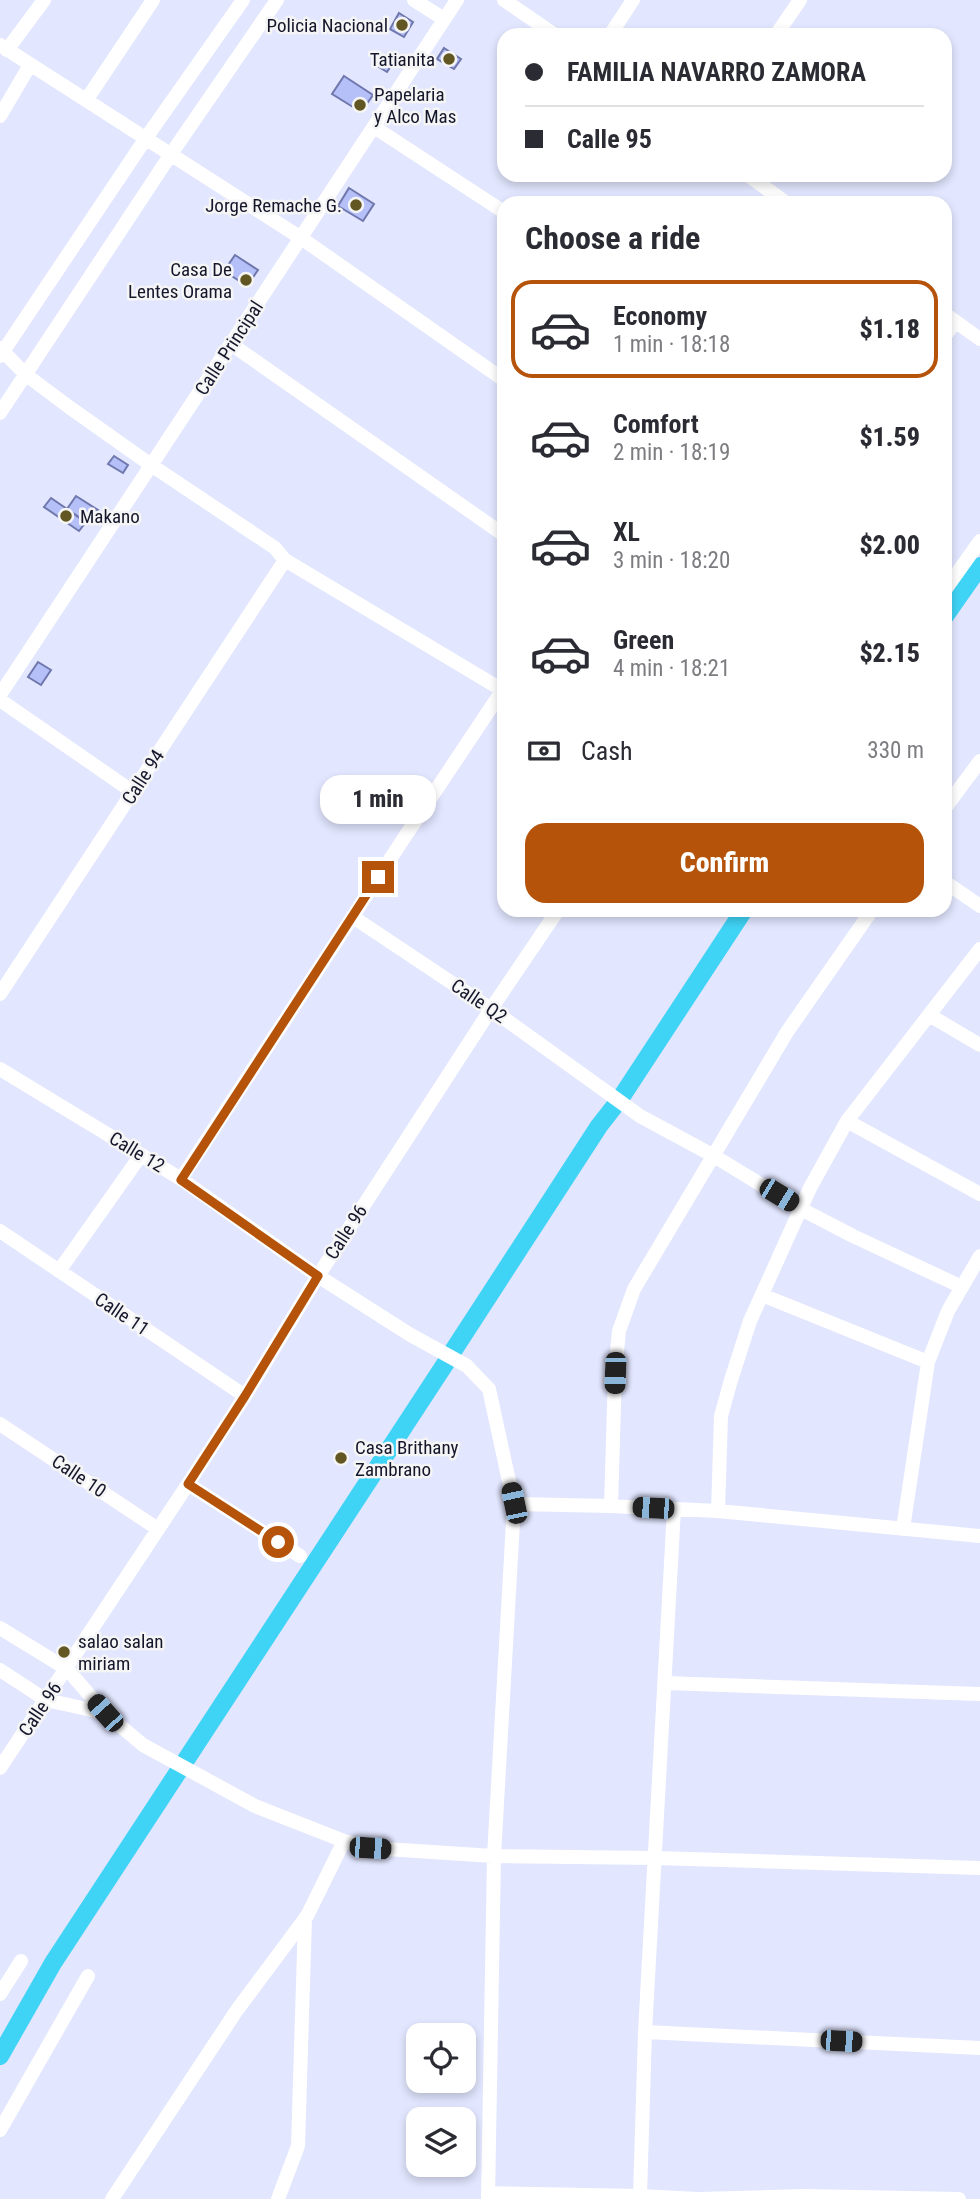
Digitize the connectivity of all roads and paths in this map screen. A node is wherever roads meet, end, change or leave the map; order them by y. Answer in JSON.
{"nodes":[{"id":1,"x":44,"y":0,"type":"edge"},
{"id":2,"x":153,"y":0,"type":"edge"},
{"id":3,"x":243,"y":0,"type":"edge"},
{"id":4,"x":276,"y":0,"type":"edge"},
{"id":5,"x":414,"y":0,"type":"edge"},
{"id":6,"x":457,"y":0,"type":"edge"},
{"id":7,"x":504,"y":0,"type":"edge"},
{"id":8,"x":633,"y":0,"type":"edge"},
{"id":9,"x":800,"y":0,"type":"edge"},
{"id":10,"x":444,"y":19,"type":"junction"},
{"id":11,"x":545,"y":28,"type":"edge"},
{"id":12,"x":615,"y":28,"type":"edge"},
{"id":13,"x":781,"y":28,"type":"edge"},
{"id":14,"x":4,"y":48,"type":"edge"},
{"id":15,"x":30,"y":65,"type":"junction"},
{"id":16,"x":87,"y":100,"type":"junction"},
{"id":17,"x":0,"y":116,"type":"edge"},
{"id":18,"x":374,"y":127,"type":"junction"},
{"id":19,"x":146,"y":138,"type":"junction"},
{"id":20,"x":171,"y":154,"type":"junction"},
{"id":21,"x":758,"y":182,"type":"edge"},
{"id":22,"x":776,"y":196,"type":"edge"},
{"id":23,"x":497,"y":207,"type":"edge"},
{"id":24,"x":301,"y":238,"type":"junction"},
{"id":25,"x":952,"y":319,"type":"edge"},
{"id":26,"x":980,"y":340,"type":"edge"},
{"id":27,"x":231,"y":344,"type":"junction"},
{"id":28,"x":1,"y":351,"type":"edge"},
{"id":29,"x":25,"y":374,"type":"junction"},
{"id":30,"x":497,"y":375,"type":"edge"},
{"id":31,"x":0,"y":412,"type":"edge"},
{"id":32,"x":151,"y":465,"type":"junction"},
{"id":33,"x":497,"y":530,"type":"edge"},
{"id":34,"x":980,"y":541,"type":"edge"},
{"id":35,"x":285,"y":560,"type":"junction"},
{"id":36,"x":952,"y":580,"type":"edge"},
{"id":37,"x":497,"y":686,"type":"edge"},
{"id":38,"x":0,"y":698,"type":"edge"},
{"id":39,"x":497,"y":700,"type":"edge"},
{"id":40,"x":980,"y":761,"type":"edge"},
{"id":41,"x":133,"y":792,"type":"junction"},
{"id":42,"x":952,"y":799,"type":"edge"},
{"id":43,"x":952,"y":886,"type":"edge"},
{"id":44,"x":980,"y":906,"type":"edge"},
{"id":45,"x":353,"y":917,"type":"junction"},
{"id":46,"x":553,"y":917,"type":"edge"},
{"id":47,"x":867,"y":917,"type":"edge"},
{"id":48,"x":980,"y":949,"type":"edge"},
{"id":49,"x":0,"y":994,"type":"edge"},
{"id":50,"x":491,"y":1009,"type":"junction"},
{"id":51,"x":929,"y":1015,"type":"junction"},
{"id":52,"x":980,"y":1045,"type":"edge"},
{"id":53,"x":0,"y":1069,"type":"edge"},
{"id":54,"x":847,"y":1121,"type":"junction"},
{"id":55,"x":141,"y":1155,"type":"junction"},
{"id":56,"x":713,"y":1156,"type":"junction"},
{"id":57,"x":181,"y":1180,"type":"junction"},
{"id":58,"x":980,"y":1194,"type":"edge"},
{"id":59,"x":801,"y":1209,"type":"junction"},
{"id":60,"x":0,"y":1231,"type":"edge"},
{"id":61,"x":980,"y":1256,"type":"edge"},
{"id":62,"x":59,"y":1271,"type":"junction"},
{"id":63,"x":318,"y":1276,"type":"junction"},
{"id":64,"x":962,"y":1287,"type":"junction"},
{"id":65,"x":762,"y":1295,"type":"junction"},
{"id":66,"x":928,"y":1362,"type":"junction"},
{"id":67,"x":245,"y":1396,"type":"junction"},
{"id":68,"x":0,"y":1424,"type":"edge"},
{"id":69,"x":188,"y":1484,"type":"junction"},
{"id":70,"x":514,"y":1503,"type":"junction"},
{"id":71,"x":611,"y":1506,"type":"junction"},
{"id":72,"x":674,"y":1509,"type":"junction"},
{"id":73,"x":718,"y":1511,"type":"junction"},
{"id":74,"x":158,"y":1529,"type":"junction"},
{"id":75,"x":903,"y":1529,"type":"junction"},
{"id":76,"x":980,"y":1536,"type":"edge"},
{"id":77,"x":300,"y":1556,"type":"dead end"},
{"id":78,"x":0,"y":1628,"type":"edge"},
{"id":79,"x":66,"y":1669,"type":"junction"},
{"id":80,"x":0,"y":1670,"type":"edge"},
{"id":81,"x":665,"y":1683,"type":"junction"},
{"id":82,"x":980,"y":1694,"type":"edge"},
{"id":83,"x":46,"y":1700,"type":"junction"},
{"id":84,"x":105,"y":1713,"type":"junction"},
{"id":85,"x":0,"y":1768,"type":"edge"},
{"id":86,"x":344,"y":1841,"type":"junction"},
{"id":87,"x":494,"y":1856,"type":"junction"},
{"id":88,"x":656,"y":1857,"type":"junction"},
{"id":89,"x":980,"y":1868,"type":"edge"},
{"id":90,"x":305,"y":1918,"type":"junction"},
{"id":91,"x":21,"y":1961,"type":"dead end"},
{"id":92,"x":88,"y":1976,"type":"dead end"},
{"id":93,"x":0,"y":1994,"type":"edge"},
{"id":94,"x":645,"y":2032,"type":"junction"},
{"id":95,"x":980,"y":2048,"type":"edge"},
{"id":96,"x":0,"y":2130,"type":"edge"},
{"id":97,"x":488,"y":2196,"type":"edge"},
{"id":98,"x":640,"y":2197,"type":"edge"},
{"id":99,"x":804,"y":2197,"type":"edge"},
{"id":100,"x":112,"y":2199,"type":"edge"},
{"id":101,"x":278,"y":2199,"type":"edge"},
{"id":102,"x":959,"y":2199,"type":"edge"}],
"edges":[{"from":1,"to":14,"type":"street"},
{"from":2,"to":16,"type":"street"},
{"from":3,"to":19,"type":"street"},
{"from":4,"to":20,"type":"street"},
{"from":5,"to":10,"type":"street"},
{"from":6,"to":10,"type":"street","name":"Calle Principal"},
{"from":7,"to":11,"type":"street"},
{"from":8,"to":12,"type":"street"},
{"from":9,"to":13,"type":"street"},
{"from":10,"to":18,"type":"street","name":"Calle Principal"},
{"from":14,"to":15,"type":"street"},
{"from":15,"to":16,"type":"street"},
{"from":15,"to":17,"type":"street"},
{"from":16,"to":19,"type":"street"},
{"from":18,"to":23,"type":"street"},
{"from":18,"to":24,"type":"street","name":"Calle Principal"},
{"from":19,"to":20,"type":"street"},
{"from":19,"to":28,"type":"street"},
{"from":20,"to":24,"type":"street"},
{"from":20,"to":29,"type":"street"},
{"from":21,"to":22,"type":"street"},
{"from":24,"to":27,"type":"street","name":"Calle Principal"},
{"from":24,"to":30,"type":"street"},
{"from":25,"to":26,"type":"street"},
{"from":27,"to":32,"type":"street","name":"Calle Principal"},
{"from":27,"to":33,"type":"street"},
{"from":28,"to":29,"type":"street"},
{"from":29,"to":31,"type":"street"},
{"from":29,"to":32,"type":"street"},
{"from":32,"to":35,"type":"street"},
{"from":32,"to":38,"type":"street","name":"Calle Principal"},
{"from":34,"to":36,"type":"street"},
{"from":35,"to":37,"type":"street"},
{"from":35,"to":41,"type":"street","name":"Calle 94"},
{"from":38,"to":41,"type":"street"},
{"from":39,"to":45,"type":"street"},
{"from":40,"to":42,"type":"street"},
{"from":41,"to":49,"type":"street","name":"Calle 94"},
{"from":43,"to":44,"type":"street"},
{"from":45,"to":50,"type":"street","name":"Calle Q2"},
{"from":45,"to":57,"type":"street"},
{"from":46,"to":50,"type":"street","name":"Calle 96"},
{"from":47,"to":56,"type":"street"},
{"from":48,"to":51,"type":"street"},
{"from":50,"to":56,"type":"street","name":"Calle Q2"},
{"from":50,"to":63,"type":"street","name":"Calle 96"},
{"from":51,"to":52,"type":"street"},
{"from":51,"to":54,"type":"street"},
{"from":53,"to":55,"type":"street","name":"Calle 12"},
{"from":54,"to":58,"type":"street"},
{"from":54,"to":59,"type":"street"},
{"from":55,"to":57,"type":"street","name":"Calle 12"},
{"from":55,"to":62,"type":"street"},
{"from":56,"to":59,"type":"street","name":"Calle Q2"},
{"from":56,"to":71,"type":"street"},
{"from":57,"to":63,"type":"street","name":"Calle 12"},
{"from":59,"to":64,"type":"street","name":"Calle Q2"},
{"from":59,"to":65,"type":"street"},
{"from":60,"to":62,"type":"street","name":"Calle 11"},
{"from":61,"to":64,"type":"street"},
{"from":62,"to":67,"type":"street","name":"Calle 11"},
{"from":63,"to":67,"type":"street","name":"Calle 96"},
{"from":63,"to":70,"type":"street","name":"Calle 12"},
{"from":64,"to":66,"type":"street"},
{"from":65,"to":66,"type":"street"},
{"from":65,"to":73,"type":"street"},
{"from":66,"to":75,"type":"street"},
{"from":67,"to":69,"type":"street","name":"Calle 96"},
{"from":68,"to":74,"type":"street","name":"Calle 10"},
{"from":69,"to":74,"type":"street","name":"Calle 96"},
{"from":69,"to":77,"type":"street"},
{"from":70,"to":71,"type":"street"},
{"from":70,"to":87,"type":"street","name":"Calle 12"},
{"from":71,"to":72,"type":"street"},
{"from":72,"to":73,"type":"street"},
{"from":72,"to":81,"type":"street"},
{"from":73,"to":75,"type":"street"},
{"from":74,"to":79,"type":"street","name":"Calle 96"},
{"from":75,"to":76,"type":"street"},
{"from":78,"to":79,"type":"street"},
{"from":79,"to":83,"type":"street","name":"Calle 96"},
{"from":79,"to":84,"type":"street"},
{"from":80,"to":83,"type":"street"},
{"from":81,"to":82,"type":"street"},
{"from":81,"to":88,"type":"street"},
{"from":83,"to":84,"type":"street"},
{"from":83,"to":85,"type":"street","name":"Calle 96"},
{"from":84,"to":86,"type":"street"},
{"from":86,"to":87,"type":"street"},
{"from":86,"to":90,"type":"street"},
{"from":87,"to":88,"type":"street"},
{"from":87,"to":97,"type":"street","name":"Calle 12"},
{"from":88,"to":89,"type":"street"},
{"from":88,"to":94,"type":"street"},
{"from":90,"to":100,"type":"street"},
{"from":90,"to":101,"type":"street"},
{"from":91,"to":93,"type":"street"},
{"from":92,"to":96,"type":"street"},
{"from":94,"to":95,"type":"street"},
{"from":94,"to":98,"type":"street"},
{"from":97,"to":98,"type":"street"},
{"from":98,"to":99,"type":"street"},
{"from":99,"to":102,"type":"street"}]}
